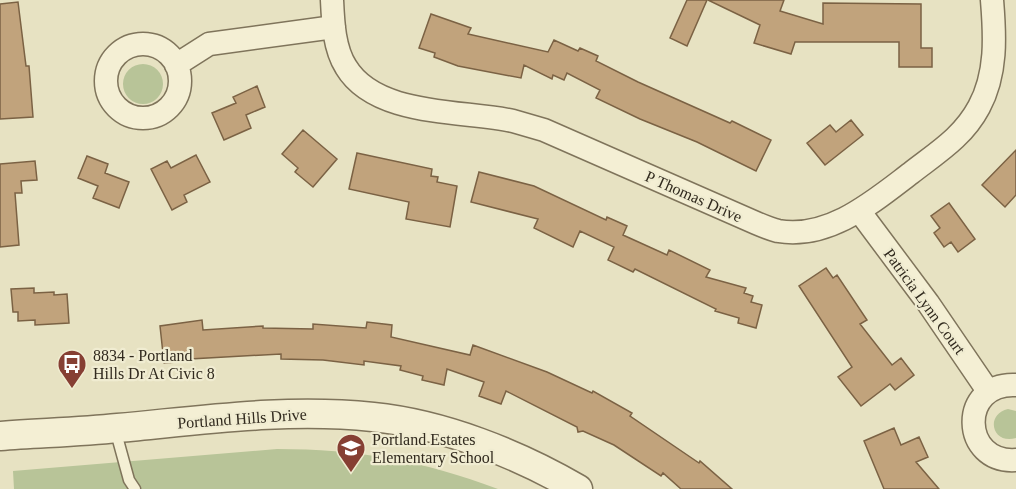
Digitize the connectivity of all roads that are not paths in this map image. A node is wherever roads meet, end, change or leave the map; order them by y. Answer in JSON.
{"nodes":[{"id":1,"x":332,"y":0,"type":"edge"},
{"id":2,"x":992,"y":0,"type":"edge"},
{"id":3,"x":334,"y":27,"type":"junction"},
{"id":4,"x":176,"y":64,"type":"dead end"},
{"id":5,"x":860,"y":212,"type":"junction"},
{"id":6,"x":1016,"y":385,"type":"edge"},
{"id":7,"x":988,"y":391,"type":"junction"},
{"id":8,"x":115,"y":429,"type":"junction"},
{"id":9,"x":0,"y":436,"type":"edge"},
{"id":10,"x":1016,"y":460,"type":"edge"},
{"id":11,"x":135,"y":489,"type":"edge"},
{"id":12,"x":578,"y":489,"type":"edge"}],
"edges":[{"from":1,"to":3,"type":"street","name":"P Thomas Drive"},
{"from":2,"to":5,"type":"street","name":"P Thomas Drive"},
{"from":3,"to":4,"type":"street"},
{"from":3,"to":5,"type":"street","name":"P Thomas Drive"},
{"from":5,"to":7,"type":"street","name":"Patricia Lynn Court"},
{"from":6,"to":7,"type":"street"},
{"from":7,"to":10,"type":"street"},
{"from":8,"to":9,"type":"street","name":"Portland Hills Drive"},
{"from":8,"to":11,"type":"lane"},
{"from":8,"to":12,"type":"street","name":"Portland Hills Drive"}]}
